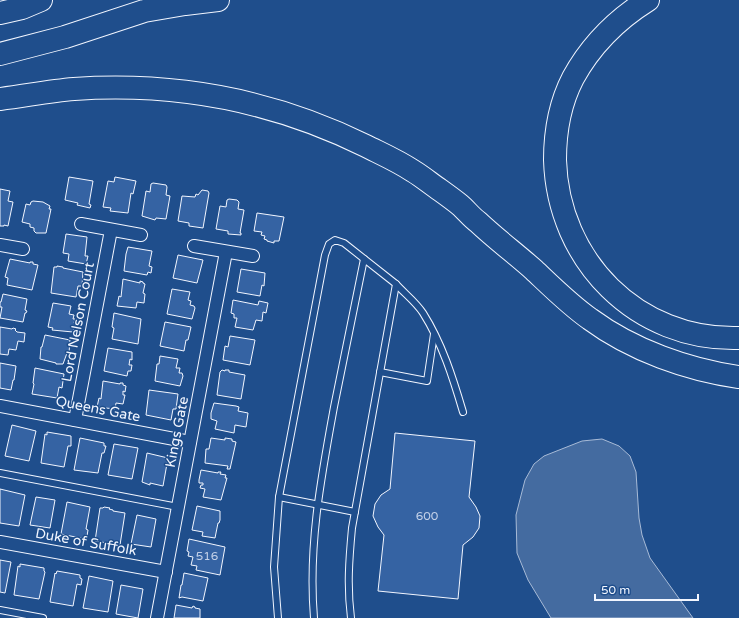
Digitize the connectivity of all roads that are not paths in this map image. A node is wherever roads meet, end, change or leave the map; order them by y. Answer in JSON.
{"nodes":[{"id":1,"x":41,"y":0,"type":"edge"},
{"id":2,"x":218,"y":0,"type":"edge"},
{"id":3,"x":648,"y":0,"type":"edge"},
{"id":4,"x":1,"y":13,"type":"edge"},
{"id":5,"x":0,"y":54,"type":"edge"},
{"id":6,"x":0,"y":99,"type":"edge"},
{"id":7,"x":81,"y":224,"type":"dead end"},
{"id":8,"x":111,"y":230,"type":"junction"},
{"id":9,"x":142,"y":236,"type":"dead end"},
{"id":10,"x":0,"y":245,"type":"edge"},
{"id":11,"x":194,"y":246,"type":"dead end"},
{"id":12,"x":23,"y":249,"type":"dead end"},
{"id":13,"x":226,"y":252,"type":"junction"},
{"id":14,"x":253,"y":256,"type":"dead end"},
{"id":15,"x":364,"y":259,"type":"junction"},
{"id":16,"x":396,"y":284,"type":"junction"},
{"id":17,"x":434,"y":334,"type":"junction"},
{"id":18,"x":739,"y":338,"type":"edge"},
{"id":19,"x":380,"y":372,"type":"junction"},
{"id":20,"x":739,"y":377,"type":"edge"},
{"id":21,"x":0,"y":406,"type":"edge"},
{"id":22,"x":463,"y":412,"type":"dead end"},
{"id":23,"x":75,"y":420,"type":"junction"},
{"id":24,"x":190,"y":442,"type":"junction"},
{"id":25,"x":0,"y":473,"type":"edge"},
{"id":26,"x":279,"y":497,"type":"junction"},
{"id":27,"x":317,"y":504,"type":"junction"},
{"id":28,"x":178,"y":507,"type":"junction"},
{"id":29,"x":355,"y":512,"type":"junction"},
{"id":30,"x":0,"y":542,"type":"edge"},
{"id":31,"x":166,"y":572,"type":"junction"},
{"id":32,"x":0,"y":610,"type":"edge"},
{"id":33,"x":43,"y":618,"type":"edge"},
{"id":34,"x":157,"y":618,"type":"edge"},
{"id":35,"x":278,"y":618,"type":"edge"},
{"id":36,"x":314,"y":618,"type":"edge"},
{"id":37,"x":352,"y":618,"type":"edge"}],
"edges":[{"from":1,"to":4,"type":"highway"},
{"from":2,"to":5,"type":"highway"},
{"from":3,"to":18,"type":"highway"},
{"from":6,"to":20,"type":"highway"},
{"from":7,"to":8,"type":"street"},
{"from":8,"to":9,"type":"street"},
{"from":8,"to":23,"type":"street","name":"Lord Nelson Court"},
{"from":10,"to":12,"type":"street"},
{"from":11,"to":13,"type":"street"},
{"from":13,"to":14,"type":"street"},
{"from":13,"to":24,"type":"street","name":"Kings Gate"},
{"from":15,"to":16,"type":"lane"},
{"from":15,"to":26,"type":"lane"},
{"from":15,"to":27,"type":"lane"},
{"from":16,"to":17,"type":"lane"},
{"from":16,"to":19,"type":"lane"},
{"from":17,"to":19,"type":"lane"},
{"from":17,"to":22,"type":"lane"},
{"from":19,"to":29,"type":"lane"},
{"from":21,"to":23,"type":"street","name":"Queens Gate"},
{"from":23,"to":24,"type":"street","name":"Queens Gate"},
{"from":24,"to":28,"type":"street","name":"Kings Gate"},
{"from":25,"to":28,"type":"lane"},
{"from":26,"to":27,"type":"lane"},
{"from":26,"to":35,"type":"lane"},
{"from":27,"to":29,"type":"lane"},
{"from":27,"to":36,"type":"lane"},
{"from":28,"to":31,"type":"street","name":"Kings Gate"},
{"from":29,"to":37,"type":"lane"},
{"from":30,"to":31,"type":"street","name":"Duke of Suffolk"},
{"from":31,"to":34,"type":"street","name":"Kings Gate"},
{"from":32,"to":33,"type":"lane"}]}
